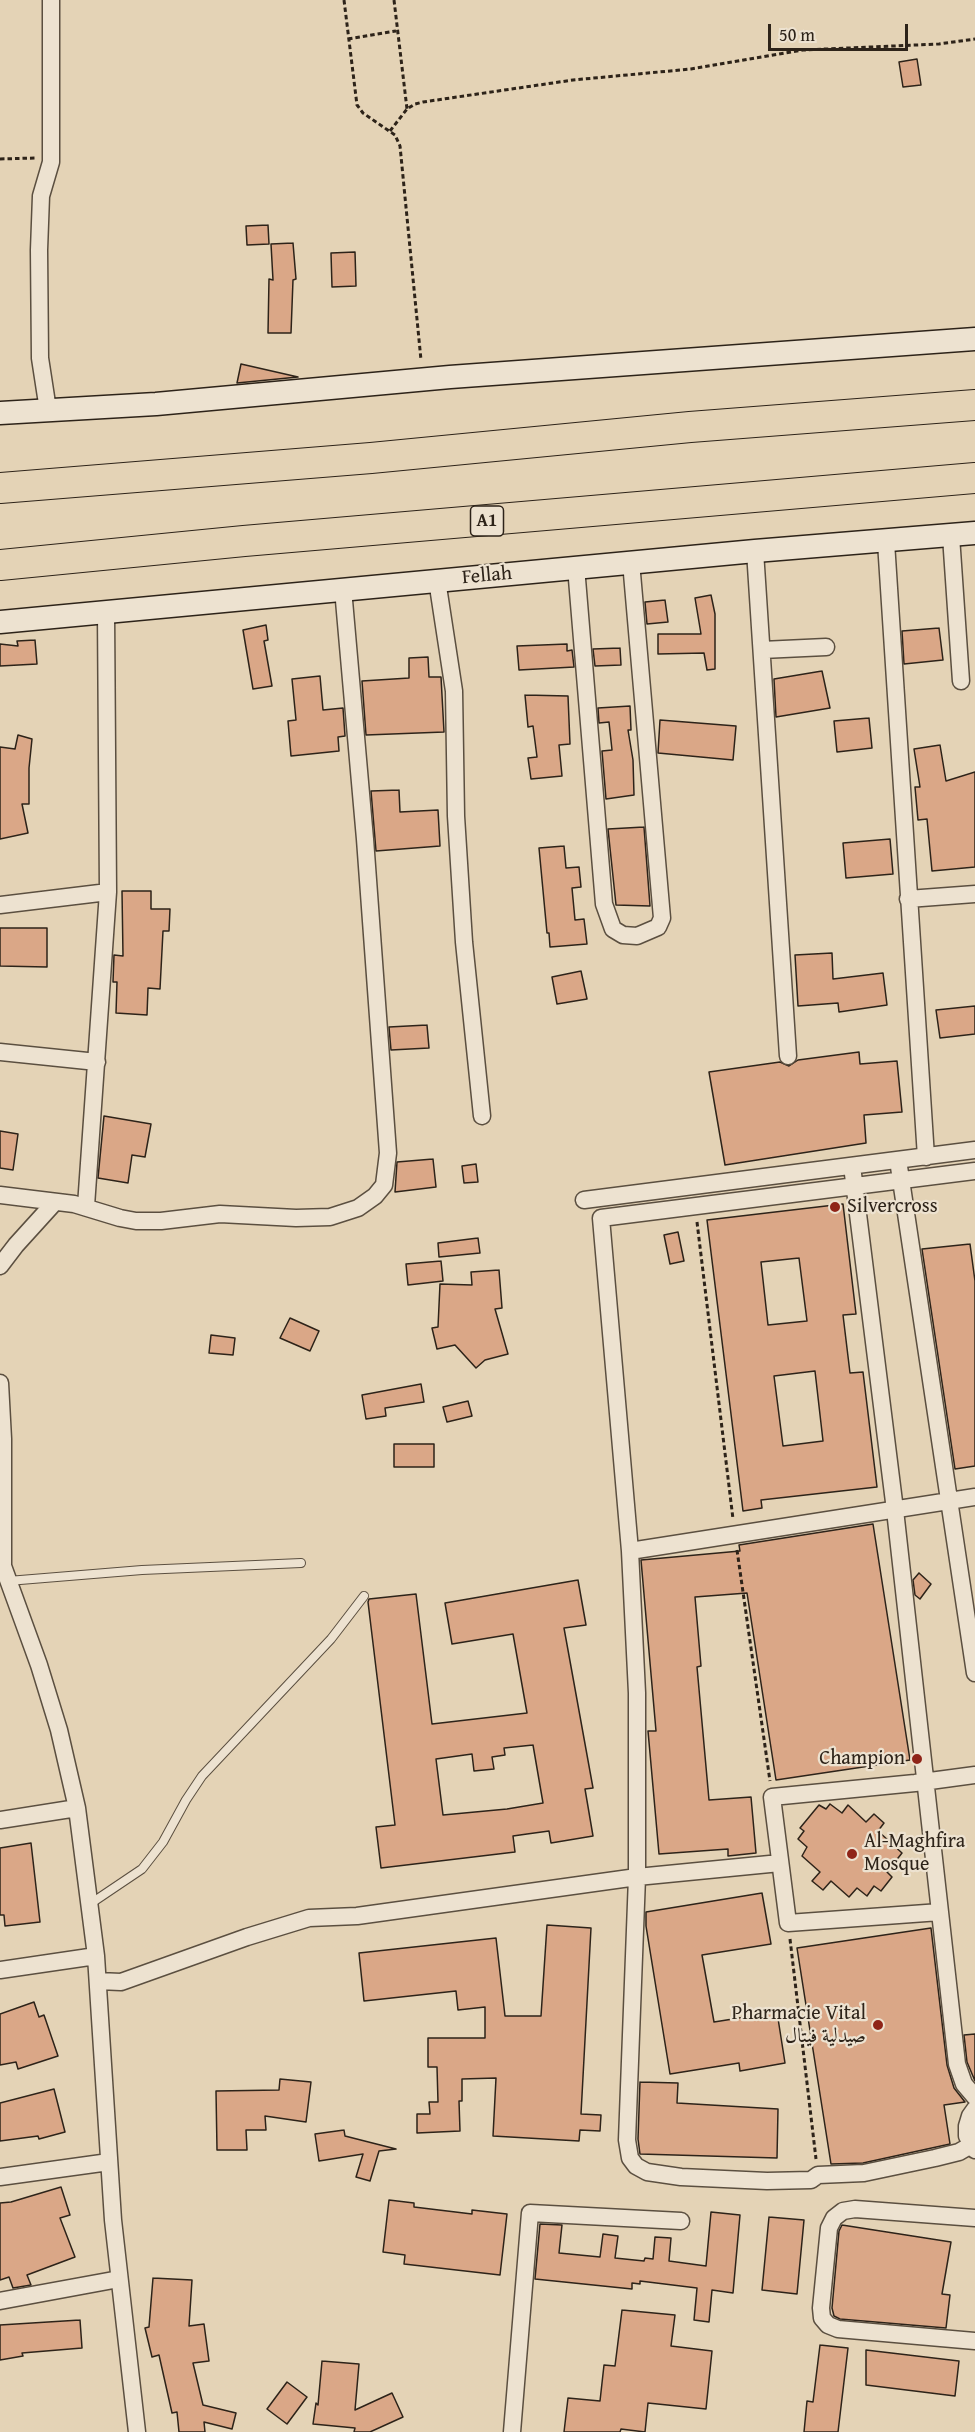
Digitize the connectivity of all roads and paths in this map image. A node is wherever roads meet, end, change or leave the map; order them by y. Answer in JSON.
{"nodes":[{"id":1,"x":51,"y":0,"type":"edge"},
{"id":2,"x":344,"y":0,"type":"edge"},
{"id":3,"x":394,"y":0,"type":"edge"},
{"id":4,"x":396,"y":31,"type":"junction"},
{"id":5,"x":348,"y":39,"type":"junction"},
{"id":6,"x":975,"y":39,"type":"edge"},
{"id":7,"x":406,"y":109,"type":"junction"},
{"id":8,"x":390,"y":131,"type":"junction"},
{"id":9,"x":0,"y":159,"type":"edge"},
{"id":10,"x":51,"y":162,"type":"junction"},
{"id":11,"x":975,"y":339,"type":"edge"},
{"id":12,"x":423,"y":379,"type":"junction"},
{"id":13,"x":975,"y":405,"type":"edge"},
{"id":14,"x":48,"y":410,"type":"junction"},
{"id":15,"x":0,"y":413,"type":"edge"},
{"id":16,"x":975,"y":478,"type":"edge"},
{"id":17,"x":0,"y":488,"type":"edge"},
{"id":18,"x":975,"y":533,"type":"edge"},
{"id":19,"x":951,"y":536,"type":"junction"},
{"id":20,"x":886,"y":542,"type":"junction"},
{"id":21,"x":755,"y":551,"type":"junction"},
{"id":22,"x":631,"y":562,"type":"junction"},
{"id":23,"x":0,"y":565,"type":"edge"},
{"id":24,"x":576,"y":567,"type":"junction"},
{"id":25,"x":437,"y":580,"type":"junction"},
{"id":26,"x":343,"y":589,"type":"junction"},
{"id":27,"x":106,"y":613,"type":"junction"},
{"id":28,"x":0,"y":622,"type":"edge"},
{"id":29,"x":826,"y":647,"type":"dead end"},
{"id":30,"x":762,"y":650,"type":"junction"},
{"id":31,"x":962,"y":681,"type":"dead end"},
{"id":32,"x":108,"y":892,"type":"junction"},
{"id":33,"x":975,"y":894,"type":"edge"},
{"id":34,"x":908,"y":899,"type":"junction"},
{"id":35,"x":0,"y":905,"type":"edge"},
{"id":36,"x":0,"y":1052,"type":"edge"},
{"id":37,"x":788,"y":1056,"type":"dead end"},
{"id":38,"x":97,"y":1062,"type":"junction"},
{"id":39,"x":482,"y":1116,"type":"dead end"},
{"id":40,"x":975,"y":1150,"type":"edge"},
{"id":41,"x":926,"y":1157,"type":"junction"},
{"id":42,"x":898,"y":1160,"type":"junction"},
{"id":43,"x":852,"y":1166,"type":"junction"},
{"id":44,"x":975,"y":1172,"type":"edge"},
{"id":45,"x":902,"y":1180,"type":"junction"},
{"id":46,"x":854,"y":1186,"type":"junction"},
{"id":47,"x":0,"y":1195,"type":"edge"},
{"id":48,"x":584,"y":1200,"type":"dead end"},
{"id":49,"x":55,"y":1202,"type":"junction"},
{"id":50,"x":86,"y":1206,"type":"junction"},
{"id":51,"x":695,"y":1206,"type":"junction"},
{"id":52,"x":0,"y":1266,"type":"edge"},
{"id":53,"x":0,"y":1383,"type":"edge"},
{"id":54,"x":975,"y":1497,"type":"edge"},
{"id":55,"x":949,"y":1501,"type":"junction"},
{"id":56,"x":895,"y":1510,"type":"junction"},
{"id":57,"x":735,"y":1535,"type":"junction"},
{"id":58,"x":630,"y":1551,"type":"junction"},
{"id":59,"x":301,"y":1563,"type":"dead end"},
{"id":60,"x":7,"y":1582,"type":"junction"},
{"id":61,"x":364,"y":1596,"type":"dead end"},
{"id":62,"x":975,"y":1673,"type":"edge"},
{"id":63,"x":975,"y":1775,"type":"edge"},
{"id":64,"x":926,"y":1782,"type":"junction"},
{"id":65,"x":772,"y":1797,"type":"junction"},
{"id":66,"x":77,"y":1808,"type":"junction"},
{"id":67,"x":0,"y":1820,"type":"edge"},
{"id":68,"x":780,"y":1863,"type":"junction"},
{"id":69,"x":637,"y":1877,"type":"junction"},
{"id":70,"x":89,"y":1904,"type":"junction"},
{"id":71,"x":940,"y":1912,"type":"junction"},
{"id":72,"x":788,"y":1923,"type":"junction"},
{"id":73,"x":96,"y":1956,"type":"junction"},
{"id":74,"x":0,"y":1970,"type":"edge"},
{"id":75,"x":98,"y":1981,"type":"junction"},
{"id":76,"x":975,"y":2097,"type":"edge"},
{"id":77,"x":975,"y":2109,"type":"edge"},
{"id":78,"x":973,"y":2147,"type":"edge"},
{"id":79,"x":108,"y":2162,"type":"junction"},
{"id":80,"x":818,"y":2175,"type":"junction"},
{"id":81,"x":0,"y":2177,"type":"edge"},
{"id":82,"x":975,"y":2218,"type":"edge"},
{"id":83,"x":681,"y":2221,"type":"dead end"},
{"id":84,"x":118,"y":2279,"type":"junction"},
{"id":85,"x":0,"y":2301,"type":"edge"},
{"id":86,"x":975,"y":2342,"type":"edge"},
{"id":87,"x":137,"y":2432,"type":"edge"},
{"id":88,"x":512,"y":2432,"type":"edge"}],
"edges":[{"from":1,"to":10,"type":"street"},
{"from":2,"to":5,"type":"path"},
{"from":3,"to":4,"type":"path"},
{"from":4,"to":5,"type":"path"},
{"from":4,"to":7,"type":"path"},
{"from":5,"to":8,"type":"path"},
{"from":6,"to":7,"type":"path"},
{"from":7,"to":8,"type":"path"},
{"from":8,"to":12,"type":"path"},
{"from":9,"to":10,"type":"path"},
{"from":10,"to":14,"type":"street"},
{"from":11,"to":12,"type":"street"},
{"from":12,"to":14,"type":"street"},
{"from":13,"to":17,"type":"highway"},
{"from":14,"to":15,"type":"street"},
{"from":16,"to":23,"type":"highway","number":"A1"},
{"from":18,"to":19,"type":"street","name":"Fellah"},
{"from":19,"to":20,"type":"street","name":"Fellah"},
{"from":19,"to":31,"type":"street"},
{"from":20,"to":21,"type":"street","name":"Fellah"},
{"from":20,"to":34,"type":"street"},
{"from":21,"to":22,"type":"street","name":"Fellah"},
{"from":21,"to":30,"type":"street"},
{"from":22,"to":24,"type":"street","name":"Fellah"},
{"from":22,"to":24,"type":"street"},
{"from":24,"to":25,"type":"street","name":"Fellah"},
{"from":25,"to":26,"type":"street","name":"Fellah"},
{"from":25,"to":39,"type":"street"},
{"from":26,"to":27,"type":"street","name":"Fellah"},
{"from":26,"to":50,"type":"street"},
{"from":27,"to":28,"type":"street","name":"Fellah"},
{"from":27,"to":32,"type":"street"},
{"from":29,"to":30,"type":"street"},
{"from":30,"to":37,"type":"street"},
{"from":32,"to":35,"type":"street"},
{"from":32,"to":38,"type":"street"},
{"from":33,"to":34,"type":"street"},
{"from":34,"to":41,"type":"street"},
{"from":36,"to":38,"type":"street"},
{"from":38,"to":50,"type":"street"},
{"from":40,"to":41,"type":"street"},
{"from":41,"to":42,"type":"street"},
{"from":42,"to":43,"type":"street"},
{"from":42,"to":45,"type":"street"},
{"from":43,"to":46,"type":"street"},
{"from":43,"to":48,"type":"street"},
{"from":44,"to":45,"type":"street"},
{"from":45,"to":46,"type":"street"},
{"from":45,"to":55,"type":"street"},
{"from":46,"to":51,"type":"street"},
{"from":46,"to":56,"type":"street"},
{"from":47,"to":49,"type":"street"},
{"from":49,"to":50,"type":"street"},
{"from":49,"to":52,"type":"street"},
{"from":51,"to":57,"type":"path"},
{"from":51,"to":58,"type":"street"},
{"from":53,"to":60,"type":"street"},
{"from":54,"to":55,"type":"street"},
{"from":55,"to":56,"type":"street"},
{"from":55,"to":62,"type":"street"},
{"from":56,"to":57,"type":"street"},
{"from":56,"to":64,"type":"street"},
{"from":57,"to":58,"type":"street"},
{"from":57,"to":65,"type":"path"},
{"from":58,"to":69,"type":"street"},
{"from":59,"to":60,"type":"lane"},
{"from":60,"to":66,"type":"street"},
{"from":61,"to":70,"type":"lane"},
{"from":63,"to":64,"type":"street"},
{"from":64,"to":65,"type":"street"},
{"from":64,"to":71,"type":"street"},
{"from":65,"to":68,"type":"street"},
{"from":66,"to":67,"type":"street"},
{"from":66,"to":70,"type":"street"},
{"from":68,"to":69,"type":"street"},
{"from":68,"to":72,"type":"street"},
{"from":69,"to":75,"type":"street"},
{"from":69,"to":80,"type":"street"},
{"from":70,"to":73,"type":"street"},
{"from":71,"to":72,"type":"street"},
{"from":71,"to":76,"type":"street"},
{"from":72,"to":80,"type":"path"},
{"from":73,"to":74,"type":"street"},
{"from":73,"to":75,"type":"street"},
{"from":75,"to":79,"type":"street"},
{"from":77,"to":78,"type":"street"},
{"from":78,"to":80,"type":"street"},
{"from":79,"to":81,"type":"street"},
{"from":79,"to":84,"type":"street"},
{"from":82,"to":86,"type":"street"},
{"from":83,"to":88,"type":"street"},
{"from":84,"to":85,"type":"street"},
{"from":84,"to":87,"type":"street"}]}
